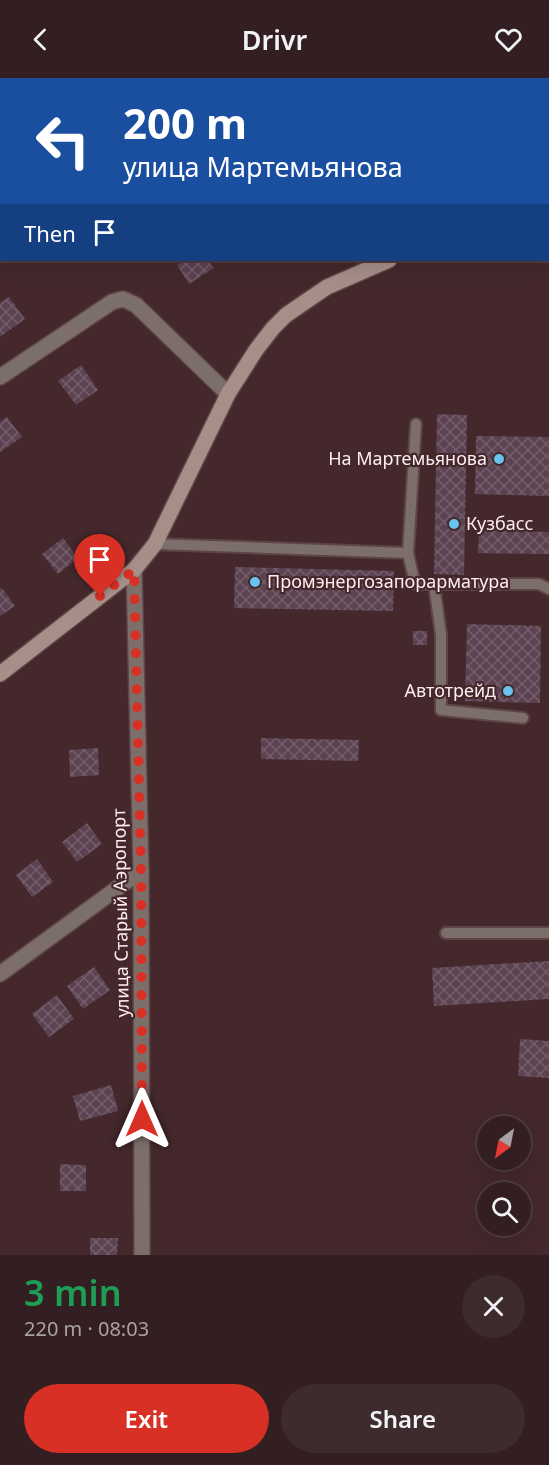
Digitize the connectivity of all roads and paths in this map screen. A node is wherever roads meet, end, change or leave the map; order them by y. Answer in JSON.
{"nodes":[{"id":1,"x":387,"y":261,"type":"edge"},
{"id":2,"x":0,"y":377,"type":"edge"},
{"id":3,"x":228,"y":394,"type":"junction"},
{"id":4,"x":416,"y":424,"type":"dead end"},
{"id":5,"x":155,"y":544,"type":"junction"},
{"id":6,"x":408,"y":554,"type":"junction"},
{"id":7,"x":134,"y":570,"type":"junction"},
{"id":8,"x":434,"y":584,"type":"junction"},
{"id":9,"x":549,"y":589,"type":"edge"},
{"id":10,"x":0,"y":674,"type":"edge"},
{"id":11,"x":523,"y":718,"type":"dead end"},
{"id":12,"x":141,"y":871,"type":"junction"},
{"id":13,"x":446,"y":933,"type":"dead end"},
{"id":14,"x":549,"y":933,"type":"edge"},
{"id":15,"x":0,"y":974,"type":"edge"},
{"id":16,"x":142,"y":1255,"type":"edge"}],
"edges":[{"from":1,"to":3,"type":"street"},
{"from":2,"to":3,"type":"street"},
{"from":3,"to":5,"type":"street"},
{"from":4,"to":6,"type":"lane"},
{"from":5,"to":6,"type":"lane"},
{"from":5,"to":7,"type":"street"},
{"from":6,"to":8,"type":"lane"},
{"from":7,"to":10,"type":"street"},
{"from":7,"to":12,"type":"street","name":"улица Старый Аэропорт"},
{"from":8,"to":9,"type":"lane"},
{"from":8,"to":11,"type":"lane"},
{"from":12,"to":15,"type":"street"},
{"from":12,"to":16,"type":"street","name":"улица Старый Аэропорт"},
{"from":13,"to":14,"type":"lane"}]}
